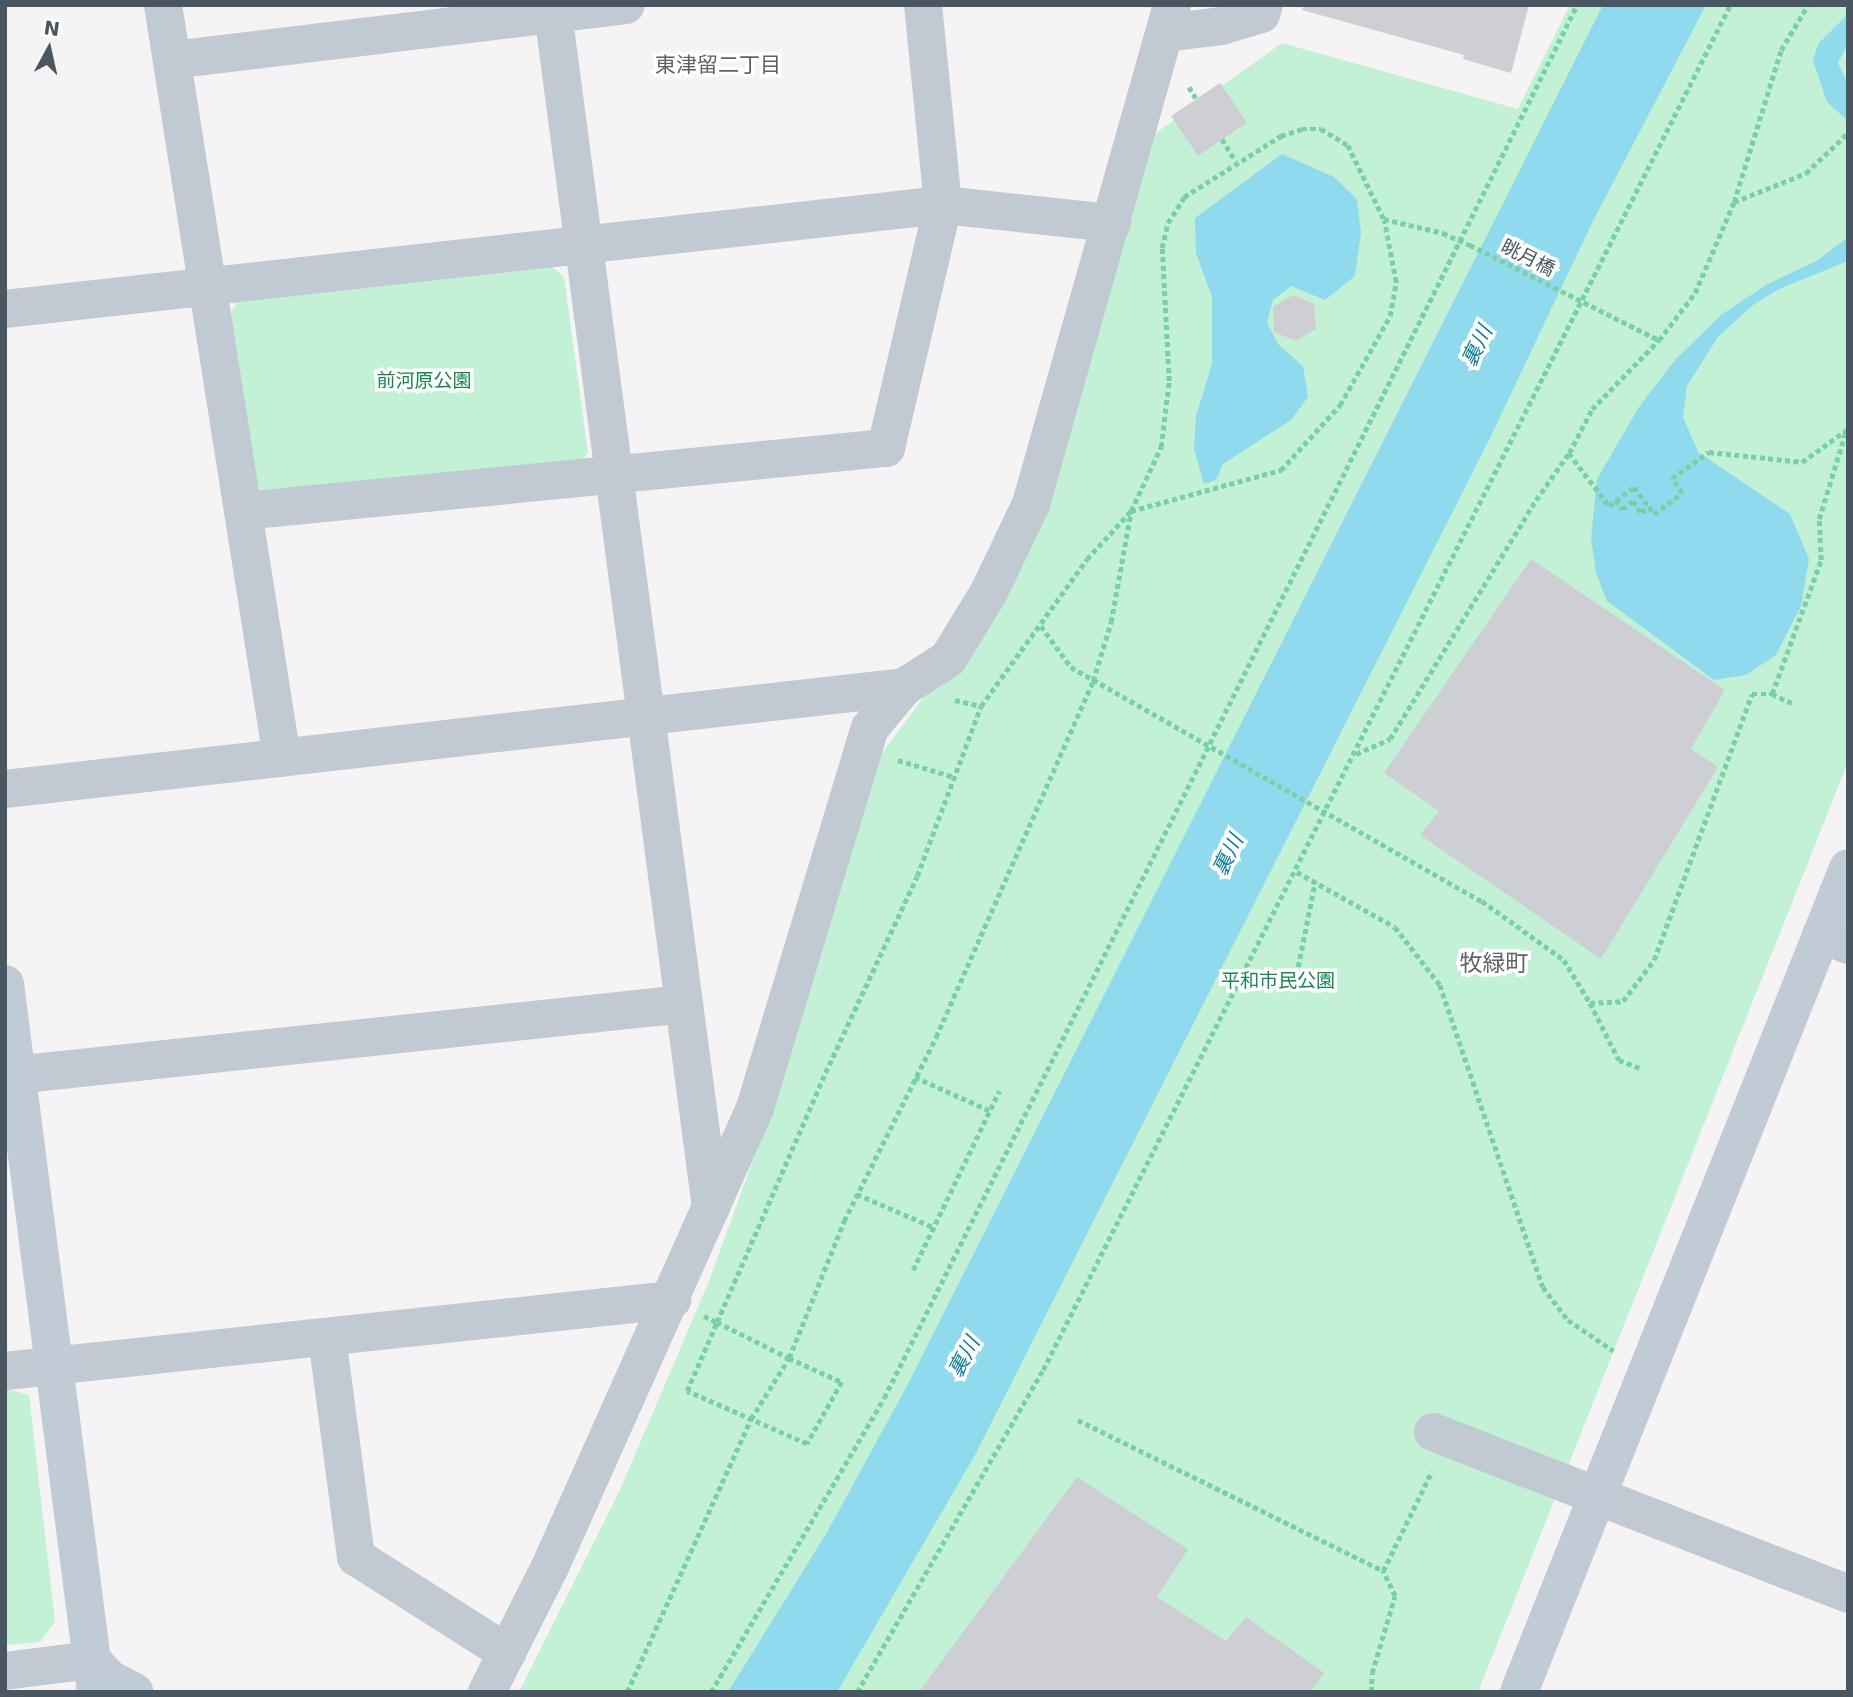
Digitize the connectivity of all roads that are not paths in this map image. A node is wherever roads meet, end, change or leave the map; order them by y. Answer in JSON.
{"nodes":[{"id":1,"x":163,"y":5,"type":"edge"},
{"id":2,"x":626,"y":5,"type":"edge"},
{"id":3,"x":923,"y":5,"type":"edge"},
{"id":4,"x":1264,"y":5,"type":"edge"},
{"id":5,"x":552,"y":10,"type":"edge"},
{"id":6,"x":1169,"y":19,"type":"edge"},
{"id":7,"x":172,"y":60,"type":"junction"},
{"id":8,"x":943,"y":205,"type":"junction"},
{"id":9,"x":1112,"y":223,"type":"junction"},
{"id":10,"x":583,"y":245,"type":"junction"},
{"id":11,"x":208,"y":286,"type":"junction"},
{"id":12,"x":5,"y":309,"type":"edge"},
{"id":13,"x":614,"y":475,"type":"junction"},
{"id":14,"x":243,"y":511,"type":"junction"},
{"id":15,"x":904,"y":687,"type":"junction"},
{"id":16,"x":645,"y":716,"type":"junction"},
{"id":17,"x":282,"y":758,"type":"junction"},
{"id":18,"x":5,"y":789,"type":"edge"},
{"id":19,"x":1848,"y":868,"type":"edge"},
{"id":20,"x":1835,"y":939,"type":"edge"},
{"id":21,"x":5,"y":984,"type":"edge"},
{"id":22,"x":684,"y":1004,"type":"junction"},
{"id":23,"x":11,"y":1076,"type":"edge"},
{"id":24,"x":712,"y":1210,"type":"junction"},
{"id":25,"x":672,"y":1300,"type":"junction"},
{"id":26,"x":327,"y":1337,"type":"junction"},
{"id":27,"x":54,"y":1366,"type":"junction"},
{"id":28,"x":5,"y":1371,"type":"edge"},
{"id":29,"x":1433,"y":1449,"type":"road end"},
{"id":30,"x":1595,"y":1495,"type":"junction"},
{"id":31,"x":1848,"y":1594,"type":"edge"},
{"id":32,"x":507,"y":1653,"type":"junction"},
{"id":33,"x":5,"y":1671,"type":"edge"},
{"id":34,"x":94,"y":1676,"type":"edge"},
{"id":35,"x":134,"y":1692,"type":"edge"},
{"id":36,"x":487,"y":1692,"type":"edge"},
{"id":37,"x":1519,"y":1692,"type":"edge"}],
"edges":[{"from":1,"to":7,"type":"street"},
{"from":2,"to":5,"type":"street"},
{"from":3,"to":8,"type":"street"},
{"from":4,"to":6,"type":"street"},
{"from":5,"to":7,"type":"street"},
{"from":5,"to":10,"type":"street"},
{"from":6,"to":9,"type":"street"},
{"from":7,"to":11,"type":"street"},
{"from":8,"to":9,"type":"street"},
{"from":8,"to":10,"type":"street"},
{"from":8,"to":13,"type":"street"},
{"from":9,"to":15,"type":"street"},
{"from":10,"to":11,"type":"street"},
{"from":10,"to":13,"type":"street"},
{"from":11,"to":12,"type":"street"},
{"from":11,"to":14,"type":"street"},
{"from":13,"to":14,"type":"street"},
{"from":13,"to":16,"type":"street"},
{"from":14,"to":17,"type":"street"},
{"from":15,"to":16,"type":"street"},
{"from":15,"to":24,"type":"street"},
{"from":16,"to":17,"type":"street"},
{"from":16,"to":22,"type":"street"},
{"from":17,"to":18,"type":"street"},
{"from":19,"to":20,"type":"street"},
{"from":20,"to":30,"type":"street"},
{"from":21,"to":23,"type":"street"},
{"from":22,"to":23,"type":"street"},
{"from":22,"to":24,"type":"street"},
{"from":23,"to":27,"type":"street"},
{"from":24,"to":25,"type":"street"},
{"from":25,"to":26,"type":"street"},
{"from":25,"to":32,"type":"street"},
{"from":26,"to":27,"type":"street"},
{"from":26,"to":32,"type":"street"},
{"from":27,"to":28,"type":"street"},
{"from":27,"to":34,"type":"street"},
{"from":29,"to":30,"type":"street"},
{"from":30,"to":31,"type":"street"},
{"from":30,"to":37,"type":"street"},
{"from":32,"to":36,"type":"street"},
{"from":33,"to":34,"type":"street"},
{"from":34,"to":35,"type":"street"}]}
